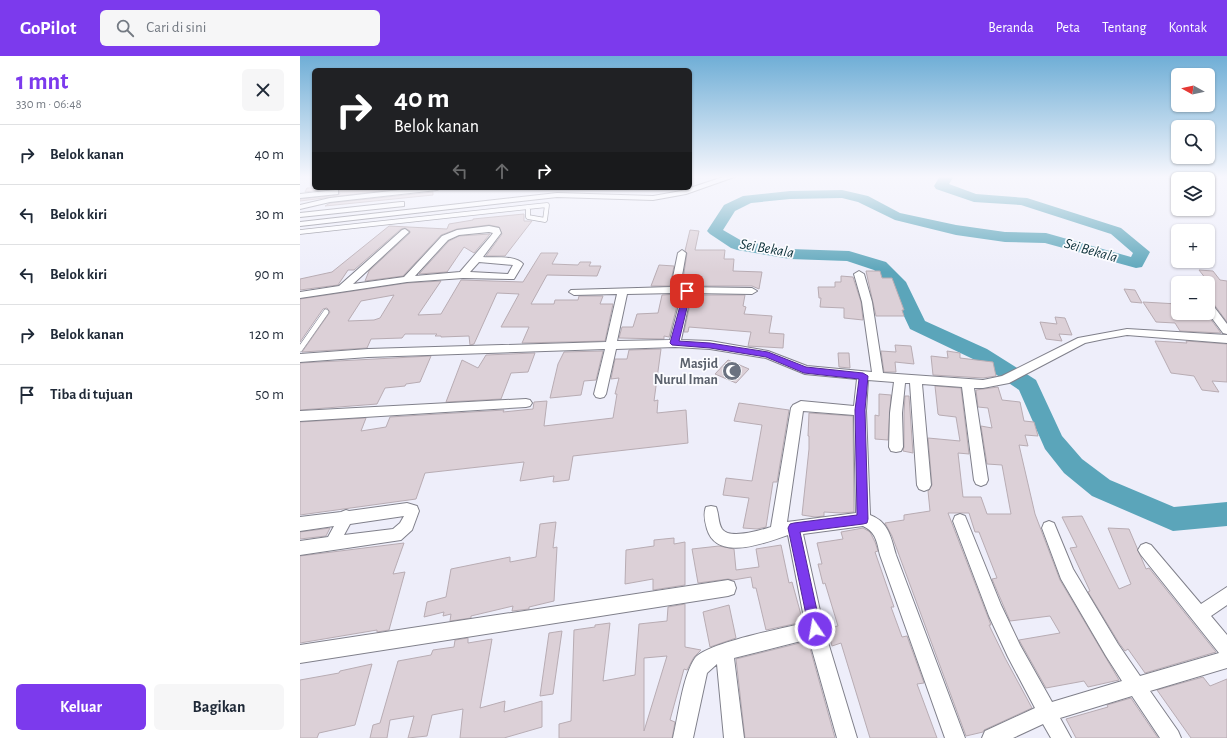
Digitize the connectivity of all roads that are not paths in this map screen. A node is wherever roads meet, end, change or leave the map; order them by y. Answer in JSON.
{"nodes":[{"id":1,"x":528,"y":207,"type":"edge"},
{"id":2,"x":366,"y":208,"type":"edge"},
{"id":3,"x":440,"y":208,"type":"edge"},
{"id":4,"x":520,"y":208,"type":"edge"},
{"id":5,"x":547,"y":208,"type":"edge"},
{"id":6,"x":333,"y":211,"type":"junction"},
{"id":7,"x":300,"y":215,"type":"edge"},
{"id":8,"x":329,"y":220,"type":"junction"},
{"id":9,"x":300,"y":224,"type":"edge"},
{"id":10,"x":300,"y":232,"type":"edge"},
{"id":11,"x":404,"y":232,"type":"dead end"},
{"id":12,"x":682,"y":253,"type":"dead end"},
{"id":13,"x":476,"y":259,"type":"junction"},
{"id":14,"x":859,"y":274,"type":"dead end"},
{"id":15,"x":463,"y":275,"type":"junction"},
{"id":16,"x":511,"y":278,"type":"junction"},
{"id":17,"x":407,"y":279,"type":"junction"},
{"id":18,"x":522,"y":280,"type":"dead end"},
{"id":19,"x":343,"y":288,"type":"junction"},
{"id":20,"x":675,"y":290,"type":"junction"},
{"id":21,"x":623,"y":291,"type":"junction"},
{"id":22,"x":687,"y":291,"type":"junction"},
{"id":23,"x":752,"y":291,"type":"dead end"},
{"id":24,"x":574,"y":292,"type":"dead end"},
{"id":25,"x":300,"y":295,"type":"edge"},
{"id":26,"x":326,"y":312,"type":"dead end"},
{"id":27,"x":1215,"y":315,"type":"edge"},
{"id":28,"x":1227,"y":331,"type":"edge"},
{"id":29,"x":1227,"y":339,"type":"edge"},
{"id":30,"x":675,"y":343,"type":"junction"},
{"id":31,"x":612,"y":344,"type":"junction"},
{"id":32,"x":300,"y":349,"type":"edge"},
{"id":33,"x":300,"y":358,"type":"edge"},
{"id":34,"x":871,"y":376,"type":"junction"},
{"id":35,"x":900,"y":380,"type":"junction"},
{"id":36,"x":916,"y":380,"type":"junction"},
{"id":37,"x":967,"y":383,"type":"junction"},
{"id":38,"x":600,"y":394,"type":"dead end"},
{"id":39,"x":526,"y":402,"type":"dead end"},
{"id":40,"x":860,"y":410,"type":"junction"},
{"id":41,"x":300,"y":416,"type":"edge"},
{"id":42,"x":896,"y":447,"type":"dead end"},
{"id":43,"x":981,"y":480,"type":"dead end"},
{"id":44,"x":924,"y":485,"type":"dead end"},
{"id":45,"x":711,"y":512,"type":"dead end"},
{"id":46,"x":346,"y":516,"type":"junction"},
{"id":47,"x":863,"y":519,"type":"junction"},
{"id":48,"x":960,"y":521,"type":"dead end"},
{"id":49,"x":300,"y":524,"type":"edge"},
{"id":50,"x":1049,"y":528,"type":"dead end"},
{"id":51,"x":786,"y":530,"type":"junction"},
{"id":52,"x":333,"y":543,"type":"junction"},
{"id":53,"x":300,"y":548,"type":"edge"},
{"id":54,"x":1146,"y":550,"type":"dead end"},
{"id":55,"x":728,"y":588,"type":"dead end"},
{"id":56,"x":1227,"y":595,"type":"edge"},
{"id":57,"x":1199,"y":615,"type":"junction"},
{"id":58,"x":815,"y":629,"type":"junction"},
{"id":59,"x":1227,"y":649,"type":"edge"},
{"id":60,"x":725,"y":652,"type":"junction"},
{"id":61,"x":300,"y":654,"type":"edge"},
{"id":62,"x":1227,"y":660,"type":"edge"},
{"id":63,"x":1138,"y":686,"type":"junction"},
{"id":64,"x":1048,"y":712,"type":"junction"},
{"id":65,"x":683,"y":738,"type":"edge"},
{"id":66,"x":734,"y":738,"type":"edge"},
{"id":67,"x":847,"y":738,"type":"edge"},
{"id":68,"x":955,"y":738,"type":"edge"},
{"id":69,"x":992,"y":738,"type":"edge"},
{"id":70,"x":1061,"y":738,"type":"edge"},
{"id":71,"x":1171,"y":738,"type":"edge"}],
"edges":[{"from":1,"to":5,"type":"lane"},
{"from":2,"to":6,"type":"street"},
{"from":3,"to":8,"type":"street"},
{"from":4,"to":10,"type":"lane"},
{"from":6,"to":7,"type":"street"},
{"from":6,"to":8,"type":"street"},
{"from":8,"to":9,"type":"street"},
{"from":11,"to":19,"type":"street"},
{"from":12,"to":20,"type":"street"},
{"from":13,"to":15,"type":"street"},
{"from":13,"to":16,"type":"street"},
{"from":13,"to":17,"type":"street"},
{"from":14,"to":34,"type":"street"},
{"from":15,"to":16,"type":"street"},
{"from":15,"to":17,"type":"street"},
{"from":16,"to":18,"type":"street"},
{"from":17,"to":19,"type":"street"},
{"from":19,"to":25,"type":"street"},
{"from":20,"to":21,"type":"street"},
{"from":20,"to":22,"type":"street"},
{"from":21,"to":24,"type":"street"},
{"from":21,"to":31,"type":"street"},
{"from":22,"to":23,"type":"street"},
{"from":22,"to":30,"type":"street"},
{"from":26,"to":32,"type":"lane"},
{"from":27,"to":28,"type":"street"},
{"from":29,"to":37,"type":"street"},
{"from":30,"to":31,"type":"street"},
{"from":30,"to":34,"type":"street"},
{"from":31,"to":33,"type":"street"},
{"from":31,"to":38,"type":"street"},
{"from":34,"to":35,"type":"street"},
{"from":34,"to":40,"type":"street"},
{"from":35,"to":36,"type":"street"},
{"from":35,"to":42,"type":"street"},
{"from":36,"to":37,"type":"street"},
{"from":36,"to":44,"type":"street"},
{"from":37,"to":43,"type":"street"},
{"from":39,"to":41,"type":"street"},
{"from":40,"to":47,"type":"street"},
{"from":40,"to":51,"type":"street"},
{"from":45,"to":51,"type":"street"},
{"from":46,"to":49,"type":"street"},
{"from":46,"to":52,"type":"street"},
{"from":46,"to":52,"type":"street"},
{"from":47,"to":51,"type":"street"},
{"from":47,"to":68,"type":"street"},
{"from":48,"to":64,"type":"street"},
{"from":50,"to":63,"type":"street"},
{"from":51,"to":58,"type":"street"},
{"from":52,"to":53,"type":"street"},
{"from":54,"to":57,"type":"street"},
{"from":55,"to":61,"type":"street"},
{"from":56,"to":57,"type":"street"},
{"from":57,"to":59,"type":"street"},
{"from":58,"to":60,"type":"street"},
{"from":58,"to":67,"type":"street"},
{"from":60,"to":65,"type":"street"},
{"from":60,"to":66,"type":"street"},
{"from":62,"to":63,"type":"street"},
{"from":63,"to":64,"type":"street"},
{"from":63,"to":71,"type":"street"},
{"from":64,"to":69,"type":"street"},
{"from":64,"to":70,"type":"street"}]}
